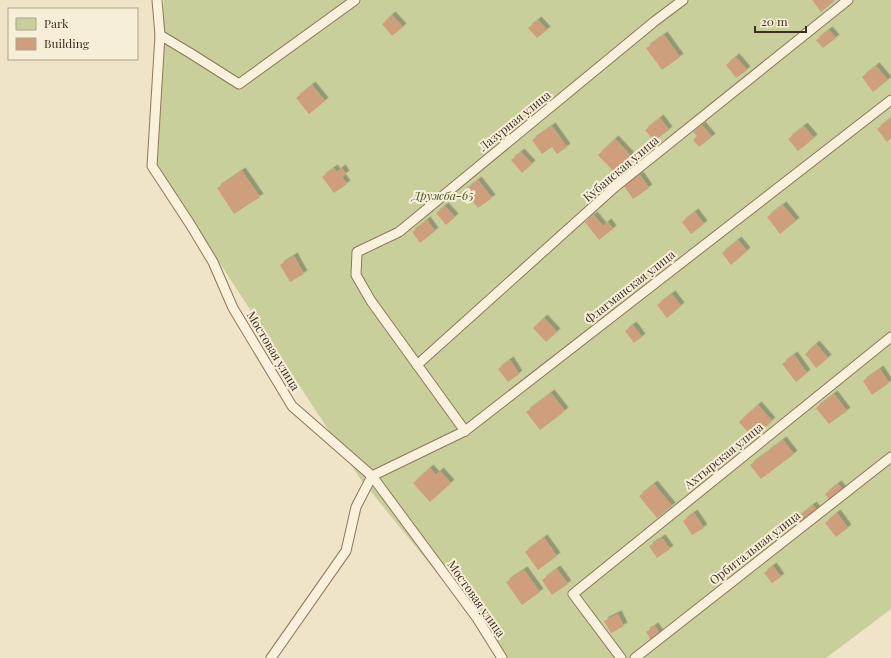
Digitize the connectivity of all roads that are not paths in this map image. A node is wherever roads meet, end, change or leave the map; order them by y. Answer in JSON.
{"nodes":[{"id":1,"x":157,"y":0,"type":"edge"},
{"id":2,"x":355,"y":0,"type":"edge"},
{"id":3,"x":683,"y":0,"type":"edge"},
{"id":4,"x":848,"y":0,"type":"edge"},
{"id":5,"x":160,"y":35,"type":"junction"},
{"id":6,"x":891,"y":100,"type":"edge"},
{"id":7,"x":891,"y":337,"type":"edge"},
{"id":8,"x":417,"y":365,"type":"junction"},
{"id":9,"x":465,"y":431,"type":"junction"},
{"id":10,"x":891,"y":457,"type":"edge"},
{"id":11,"x":372,"y":476,"type":"junction"},
{"id":12,"x":271,"y":658,"type":"edge"},
{"id":13,"x":502,"y":658,"type":"edge"},
{"id":14,"x":621,"y":658,"type":"edge"},
{"id":15,"x":635,"y":658,"type":"edge"}],
"edges":[{"from":1,"to":5,"type":"lane","name":"Мостовая улица"},
{"from":2,"to":5,"type":"lane"},
{"from":3,"to":8,"type":"lane","name":"Лазурная улица"},
{"from":4,"to":8,"type":"lane","name":"Кубанская улица"},
{"from":5,"to":11,"type":"lane","name":"Мостовая улица"},
{"from":6,"to":9,"type":"lane","name":"Флагманская улица"},
{"from":7,"to":14,"type":"lane","name":"Ахтырская улица"},
{"from":8,"to":9,"type":"lane"},
{"from":9,"to":11,"type":"lane","name":"Флагманская улица"},
{"from":10,"to":15,"type":"lane","name":"Орбитальная улица"},
{"from":11,"to":12,"type":"lane"},
{"from":11,"to":13,"type":"lane","name":"Мостовая улица"}]}
